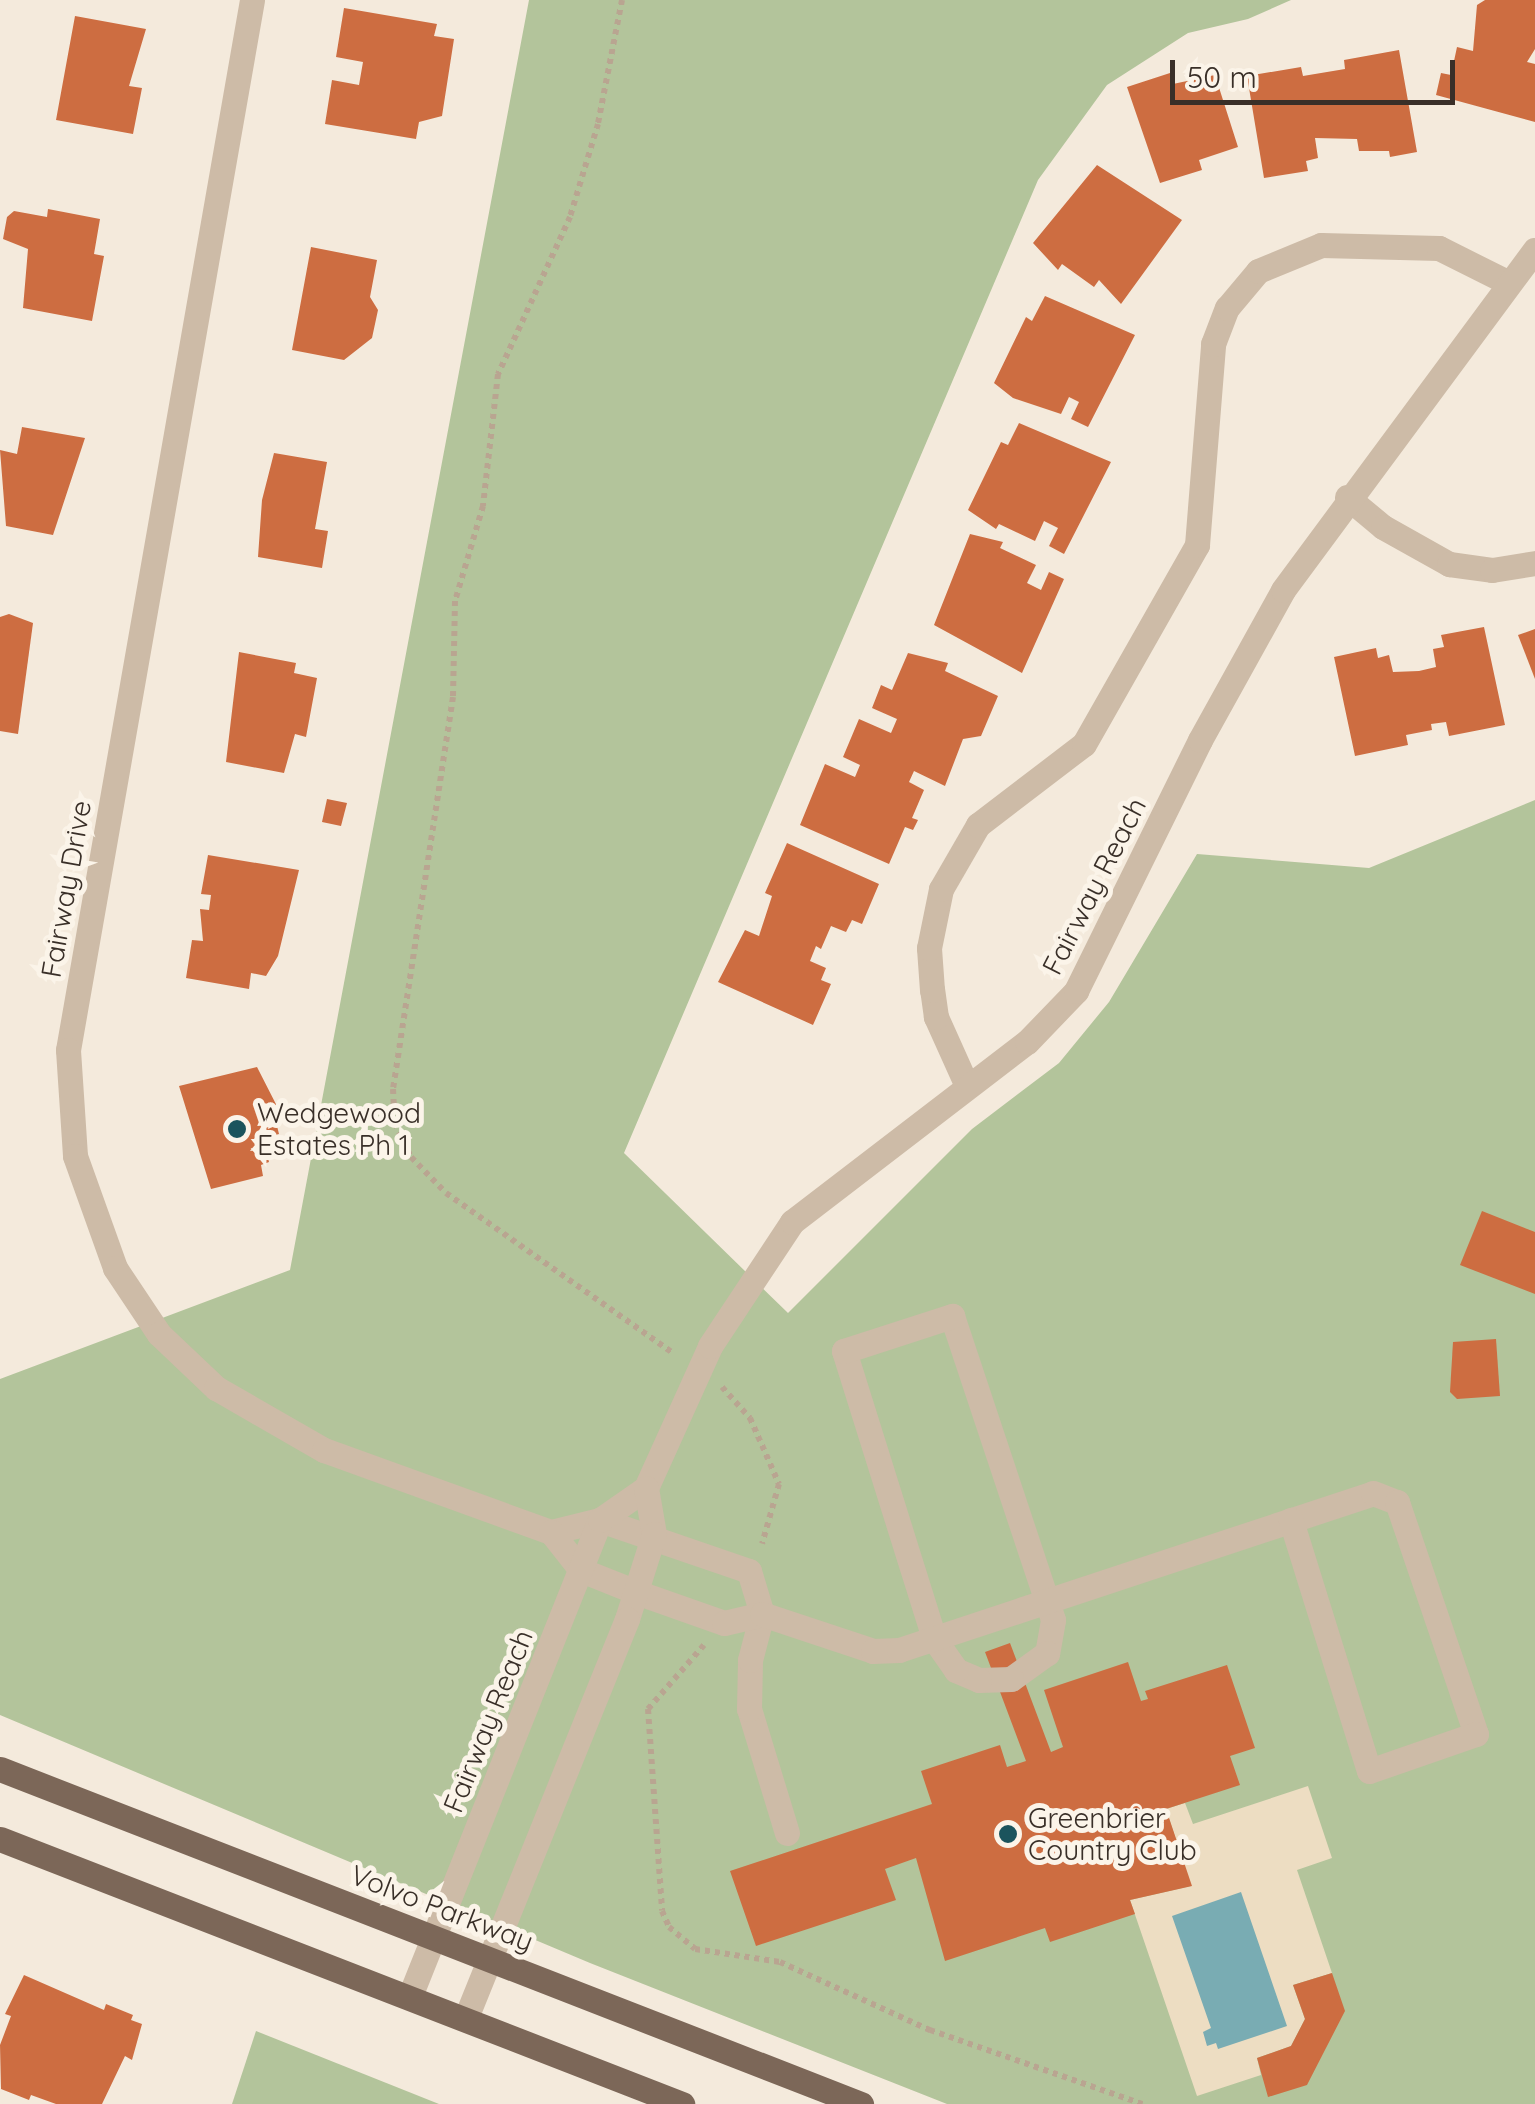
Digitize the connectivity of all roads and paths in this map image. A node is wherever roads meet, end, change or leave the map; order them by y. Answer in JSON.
{"nodes":[{"id":1,"x":252,"y":0,"type":"edge"},
{"id":2,"x":622,"y":0,"type":"edge"},
{"id":3,"x":1533,"y":255,"type":"edge"},
{"id":4,"x":1507,"y":282,"type":"junction"},
{"id":5,"x":1347,"y":496,"type":"junction"},
{"id":6,"x":1535,"y":562,"type":"edge"},
{"id":7,"x":967,"y":1086,"type":"junction"},
{"id":8,"x":697,"y":1369,"type":"junction"},
{"id":9,"x":646,"y":1488,"type":"junction"},
{"id":10,"x":600,"y":1520,"type":"junction"},
{"id":11,"x":1291,"y":1520,"type":"junction"},
{"id":12,"x":551,"y":1532,"type":"junction"},
{"id":13,"x":654,"y":1534,"type":"junction"},
{"id":14,"x":581,"y":1570,"type":"junction"},
{"id":15,"x":749,"y":1571,"type":"junction"},
{"id":16,"x":636,"y":1592,"type":"junction"},
{"id":17,"x":1047,"y":1601,"type":"junction"},
{"id":18,"x":762,"y":1614,"type":"junction"},
{"id":19,"x":724,"y":1623,"type":"junction"},
{"id":20,"x":934,"y":1638,"type":"junction"},
{"id":21,"x":0,"y":1769,"type":"edge"},
{"id":22,"x":787,"y":1833,"type":"dead end"},
{"id":23,"x":0,"y":1839,"type":"edge"},
{"id":24,"x":434,"y":1937,"type":"junction"},
{"id":25,"x":490,"y":1958,"type":"junction"},
{"id":26,"x":410,"y":1996,"type":"junction"},
{"id":27,"x":466,"y":2018,"type":"junction"},
{"id":28,"x":1113,"y":2094,"type":"junction"},
{"id":29,"x":682,"y":2104,"type":"edge"},
{"id":30,"x":861,"y":2104,"type":"edge"},
{"id":31,"x":1109,"y":2104,"type":"edge"},
{"id":32,"x":1142,"y":2104,"type":"edge"}],
"edges":[{"from":1,"to":12,"type":"street","name":"Fairway Drive"},
{"from":2,"to":8,"type":"path"},
{"from":3,"to":4,"type":"street","name":"Fairway Reach"},
{"from":4,"to":5,"type":"street","name":"Fairway Reach"},
{"from":4,"to":7,"type":"street"},
{"from":5,"to":6,"type":"street"},
{"from":5,"to":7,"type":"street","name":"Fairway Reach"},
{"from":7,"to":8,"type":"street","name":"Fairway Reach"},
{"from":8,"to":9,"type":"street","name":"Fairway Reach"},
{"from":8,"to":15,"type":"path"},
{"from":9,"to":10,"type":"street"},
{"from":9,"to":13,"type":"street"},
{"from":10,"to":12,"type":"street"},
{"from":10,"to":13,"type":"street"},
{"from":10,"to":14,"type":"street","name":"Fairway Reach"},
{"from":11,"to":11,"type":"street"},
{"from":11,"to":17,"type":"street"},
{"from":12,"to":14,"type":"street"},
{"from":13,"to":15,"type":"street"},
{"from":13,"to":16,"type":"street"},
{"from":14,"to":16,"type":"street"},
{"from":14,"to":24,"type":"street","name":"Fairway Reach"},
{"from":15,"to":18,"type":"street"},
{"from":16,"to":19,"type":"street"},
{"from":16,"to":25,"type":"street"},
{"from":17,"to":20,"type":"street"},
{"from":17,"to":20,"type":"street"},
{"from":17,"to":20,"type":"street"},
{"from":18,"to":19,"type":"street"},
{"from":18,"to":20,"type":"street"},
{"from":18,"to":22,"type":"street"},
{"from":19,"to":28,"type":"path"},
{"from":21,"to":24,"type":"main road","name":"Volvo Parkway"},
{"from":23,"to":26,"type":"main road"},
{"from":24,"to":25,"type":"main road","name":"Volvo Parkway"},
{"from":24,"to":26,"type":"street","name":"Fairway Reach"},
{"from":25,"to":27,"type":"street"},
{"from":25,"to":30,"type":"main road","name":"Volvo Parkway"},
{"from":26,"to":27,"type":"main road"},
{"from":27,"to":29,"type":"main road"},
{"from":28,"to":31,"type":"path"},
{"from":28,"to":32,"type":"path"}]}
